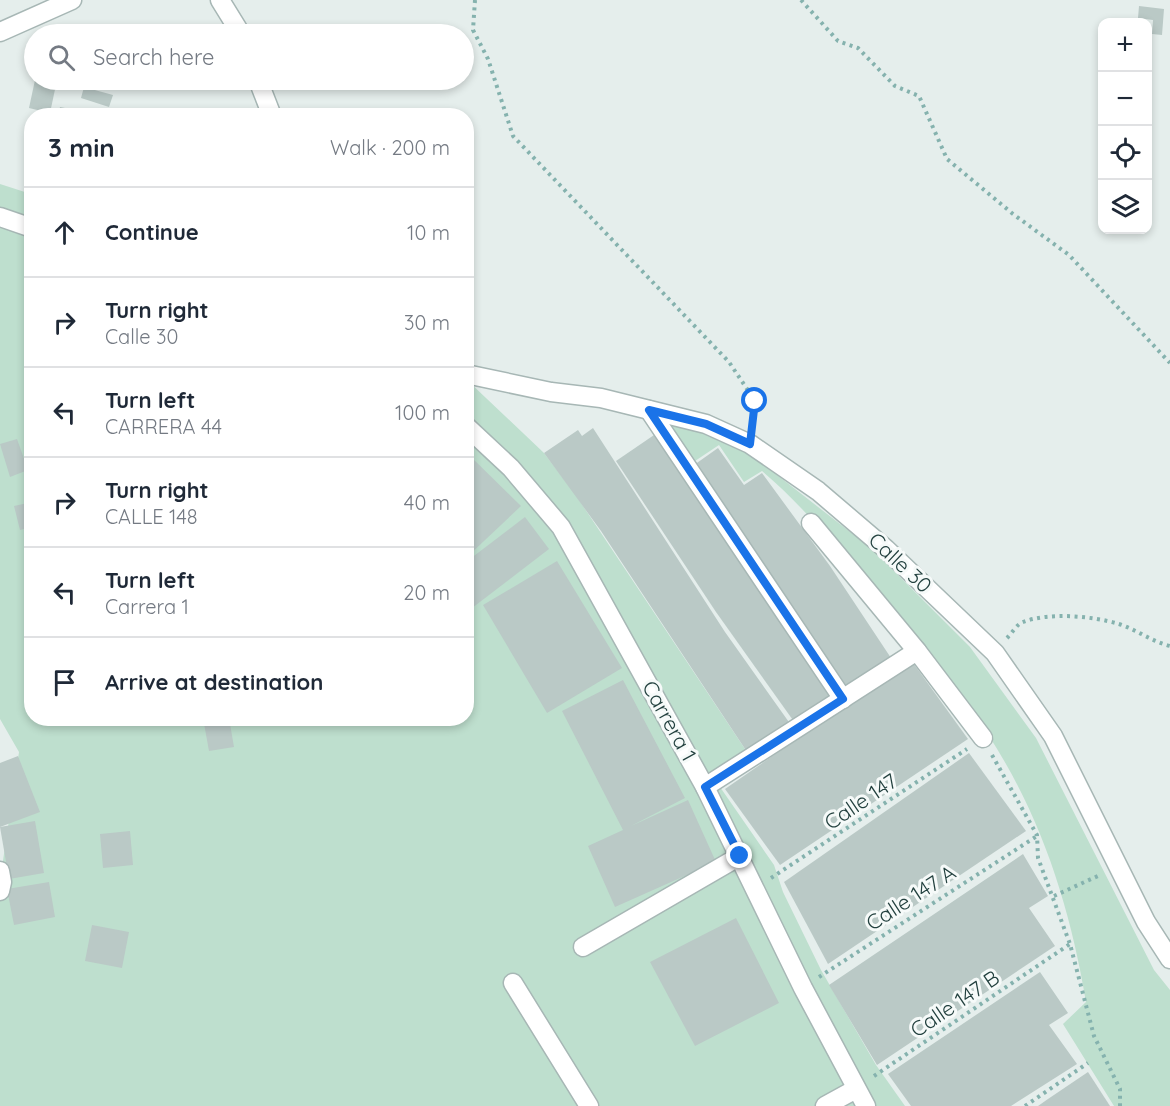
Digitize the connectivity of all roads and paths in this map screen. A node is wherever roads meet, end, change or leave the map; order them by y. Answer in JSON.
{"nodes":[{"id":1,"x":72,"y":0,"type":"edge"},
{"id":2,"x":220,"y":0,"type":"edge"},
{"id":3,"x":475,"y":0,"type":"edge"},
{"id":4,"x":801,"y":0,"type":"edge"},
{"id":5,"x":235,"y":24,"type":"edge"},
{"id":6,"x":473,"y":24,"type":"edge"},
{"id":7,"x":0,"y":32,"type":"edge"},
{"id":8,"x":474,"y":32,"type":"edge"},
{"id":9,"x":262,"y":90,"type":"edge"},
{"id":10,"x":269,"y":108,"type":"edge"},
{"id":11,"x":0,"y":217,"type":"edge"},
{"id":12,"x":24,"y":225,"type":"edge"},
{"id":13,"x":1170,"y":363,"type":"edge"},
{"id":14,"x":474,"y":376,"type":"edge"},
{"id":15,"x":649,"y":410,"type":"junction"},
{"id":16,"x":474,"y":433,"type":"edge"},
{"id":17,"x":750,"y":444,"type":"junction"},
{"id":18,"x":811,"y":523,"type":"dead end"},
{"id":19,"x":1170,"y":646,"type":"edge"},
{"id":20,"x":917,"y":651,"type":"junction"},
{"id":21,"x":995,"y":653,"type":"junction"},
{"id":22,"x":843,"y":699,"type":"junction"},
{"id":23,"x":983,"y":738,"type":"junction"},
{"id":24,"x":705,"y":787,"type":"junction"},
{"id":25,"x":1037,"y":836,"type":"junction"},
{"id":26,"x":740,"y":856,"type":"junction"},
{"id":27,"x":0,"y":871,"type":"edge"},
{"id":28,"x":1104,"y":873,"type":"dead end"},
{"id":29,"x":754,"y":887,"type":"junction"},
{"id":30,"x":0,"y":891,"type":"edge"},
{"id":31,"x":1054,"y":896,"type":"junction"},
{"id":32,"x":1070,"y":944,"type":"junction"},
{"id":33,"x":583,"y":947,"type":"dead end"},
{"id":34,"x":1170,"y":959,"type":"edge"},
{"id":35,"x":513,"y":983,"type":"dead end"},
{"id":36,"x":803,"y":988,"type":"junction"},
{"id":37,"x":1088,"y":1063,"type":"dead end"},
{"id":38,"x":856,"y":1089,"type":"junction"},
{"id":39,"x":589,"y":1106,"type":"edge"},
{"id":40,"x":825,"y":1106,"type":"edge"},
{"id":41,"x":866,"y":1106,"type":"edge"},
{"id":42,"x":1025,"y":1106,"type":"edge"},
{"id":43,"x":1120,"y":1106,"type":"edge"}],
"edges":[{"from":1,"to":7,"type":"street"},
{"from":2,"to":5,"type":"street"},
{"from":3,"to":6,"type":"path"},
{"from":4,"to":13,"type":"path"},
{"from":8,"to":17,"type":"path"},
{"from":9,"to":10,"type":"street"},
{"from":11,"to":12,"type":"street"},
{"from":14,"to":15,"type":"street","name":"Calle 30"},
{"from":15,"to":17,"type":"street","name":"Calle 30"},
{"from":15,"to":22,"type":"street"},
{"from":16,"to":24,"type":"street","name":"Carrera 1"},
{"from":17,"to":21,"type":"street","name":"Calle 30"},
{"from":18,"to":20,"type":"street"},
{"from":19,"to":21,"type":"path"},
{"from":20,"to":22,"type":"street"},
{"from":20,"to":23,"type":"street"},
{"from":21,"to":34,"type":"street","name":"Calle 30"},
{"from":22,"to":24,"type":"street"},
{"from":23,"to":25,"type":"path"},
{"from":23,"to":29,"type":"path","name":"Calle 147"},
{"from":24,"to":26,"type":"street","name":"Carrera 1"},
{"from":25,"to":31,"type":"path"},
{"from":25,"to":36,"type":"path","name":"Calle 147 A"},
{"from":26,"to":29,"type":"street","name":"Carrera 1"},
{"from":26,"to":33,"type":"street"},
{"from":27,"to":30,"type":"street"},
{"from":28,"to":31,"type":"path"},
{"from":29,"to":36,"type":"street","name":"Carrera 1"},
{"from":31,"to":32,"type":"path"},
{"from":32,"to":38,"type":"path","name":"Calle 147 B"},
{"from":32,"to":43,"type":"path"},
{"from":35,"to":39,"type":"street"},
{"from":36,"to":38,"type":"street","name":"Carrera 1"},
{"from":37,"to":42,"type":"path"},
{"from":38,"to":40,"type":"street"},
{"from":38,"to":41,"type":"street","name":"Carrera 1"}]}
